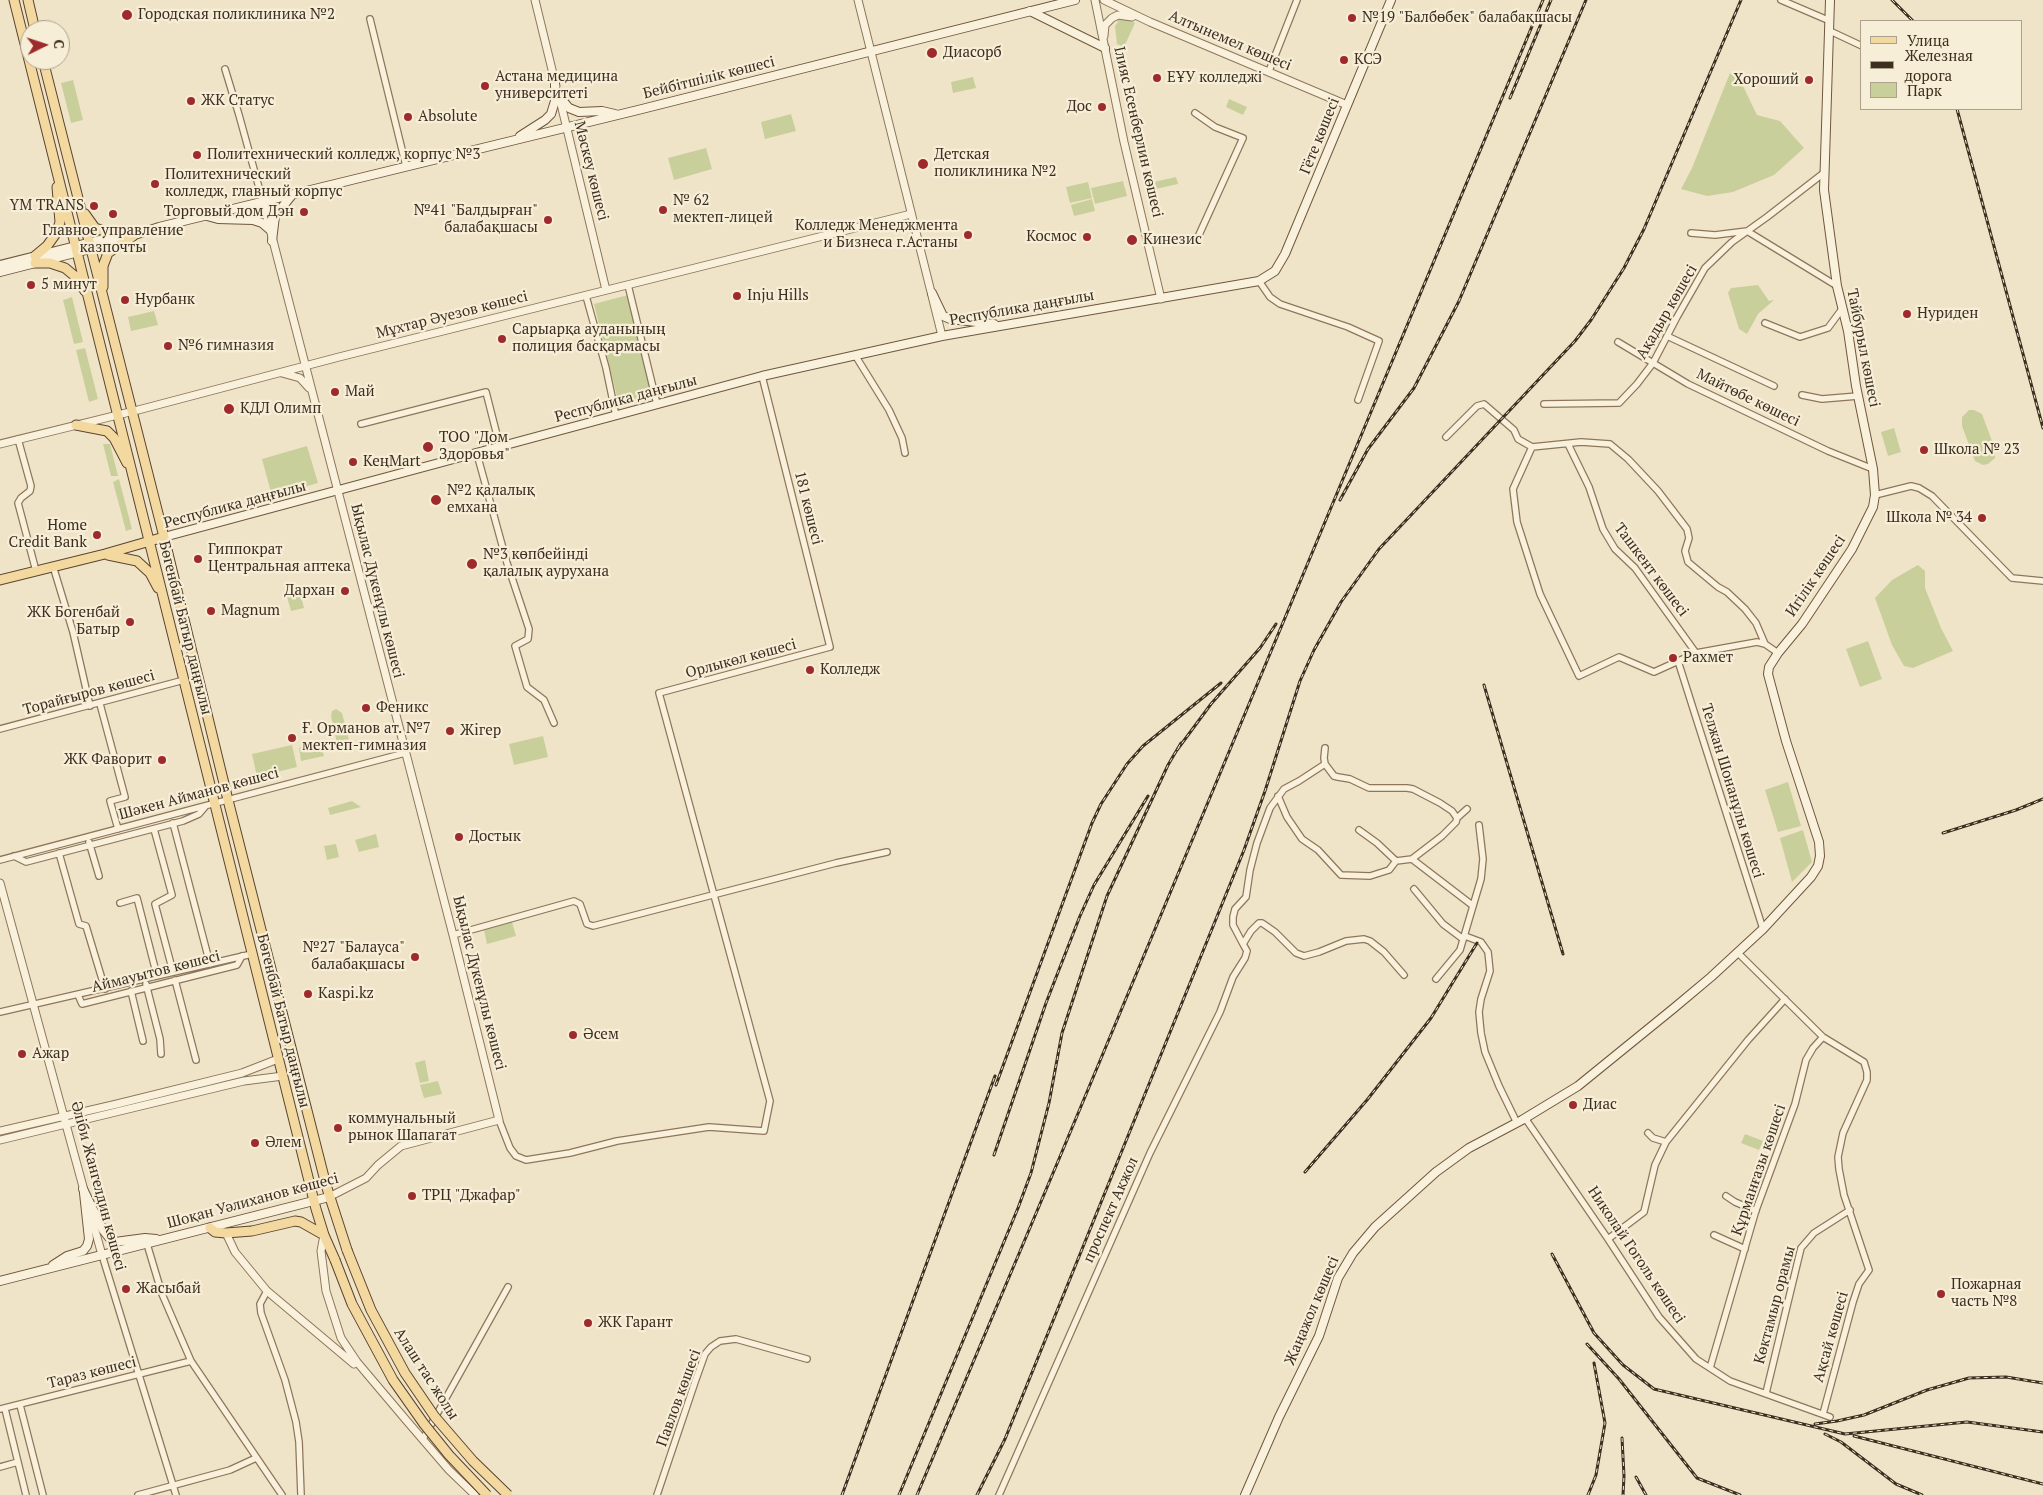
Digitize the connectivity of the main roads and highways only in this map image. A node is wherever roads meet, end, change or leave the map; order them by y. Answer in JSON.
{"nodes":[{"id":1,"x":14,"y":0,"type":"edge"},
{"id":2,"x":28,"y":0,"type":"edge"},
{"id":3,"x":1051,"y":0,"type":"edge"},
{"id":4,"x":1075,"y":0,"type":"edge"},
{"id":5,"x":1391,"y":0,"type":"edge"},
{"id":6,"x":1830,"y":0,"type":"edge"},
{"id":7,"x":1030,"y":11,"type":"junction"},
{"id":8,"x":33,"y":20,"type":"edge"},
{"id":9,"x":1105,"y":48,"type":"road end"},
{"id":10,"x":46,"y":70,"type":"edge"},
{"id":11,"x":555,"y":80,"type":"road end"},
{"id":12,"x":558,"y":95,"type":"road end"},
{"id":13,"x":617,"y":115,"type":"junction"},
{"id":14,"x":515,"y":139,"type":"junction"},
{"id":15,"x":58,"y":174,"type":"junction"},
{"id":16,"x":292,"y":195,"type":"junction"},
{"id":17,"x":80,"y":206,"type":"junction"},
{"id":18,"x":208,"y":216,"type":"junction"},
{"id":19,"x":269,"y":229,"type":"road end"},
{"id":20,"x":132,"y":234,"type":"junction"},
{"id":21,"x":272,"y":241,"type":"road end"},
{"id":22,"x":90,"y":245,"type":"junction"},
{"id":23,"x":77,"y":249,"type":"junction"},
{"id":24,"x":35,"y":260,"type":"junction"},
{"id":25,"x":0,"y":265,"type":"edge"},
{"id":26,"x":0,"y":272,"type":"edge"},
{"id":27,"x":1267,"y":277,"type":"joint"},
{"id":28,"x":932,"y":293,"type":"road end"},
{"id":29,"x":89,"y":297,"type":"junction"},
{"id":30,"x":103,"y":297,"type":"junction"},
{"id":31,"x":1006,"y":325,"type":"junction"},
{"id":32,"x":76,"y":425,"type":"road end"},
{"id":33,"x":132,"y":472,"type":"junction"},
{"id":34,"x":1875,"y":496,"type":"joint"},
{"id":35,"x":164,"y":538,"type":"junction"},
{"id":36,"x":149,"y":539,"type":"junction"},
{"id":37,"x":105,"y":554,"type":"junction"},
{"id":38,"x":0,"y":580,"type":"edge"},
{"id":39,"x":165,"y":603,"type":"junction"},
{"id":40,"x":1521,"y":1120,"type":"joint"},
{"id":41,"x":329,"y":1197,"type":"junction"},
{"id":42,"x":314,"y":1201,"type":"junction"},
{"id":43,"x":210,"y":1228,"type":"junction"},
{"id":44,"x":324,"y":1235,"type":"junction"},
{"id":45,"x":162,"y":1240,"type":"junction"},
{"id":46,"x":347,"y":1250,"type":"joint"},
{"id":47,"x":335,"y":1260,"type":"joint"},
{"id":48,"x":46,"y":1269,"type":"junction"},
{"id":49,"x":0,"y":1280,"type":"edge"},
{"id":50,"x":487,"y":1495,"type":"edge"},
{"id":51,"x":508,"y":1495,"type":"edge"},
{"id":52,"x":1245,"y":1495,"type":"edge"}],
"edges":[{"from":1,"to":15,"type":"main road","name":"Бөгенбай Батыр даңғылы"},
{"from":2,"to":8,"type":"main road"},
{"from":3,"to":7,"type":"main road"},
{"from":4,"to":7,"type":"main road","name":"Бейбітшілік көшесі"},
{"from":5,"to":27,"type":"main road","name":"Гёте көшесі"},
{"from":6,"to":34,"type":"main road","name":"Тайбурыл көшесі"},
{"from":7,"to":9,"type":"main road"},
{"from":7,"to":13,"type":"main road","name":"Бейбітшілік көшесі"},
{"from":10,"to":17,"type":"main road","name":"Бөгенбай Батыр даңғылы"},
{"from":11,"to":14,"type":"main road"},
{"from":12,"to":13,"type":"main road"},
{"from":13,"to":14,"type":"main road","name":"Бейбітшілік көшесі"},
{"from":14,"to":16,"type":"main road","name":"Бейбітшілік көшесі"},
{"from":15,"to":23,"type":"main road","name":"Бөгенбай Батыр даңғылы"},
{"from":15,"to":24,"type":"main road"},
{"from":16,"to":18,"type":"main road","name":"Бейбітшілік көшесі"},
{"from":16,"to":21,"type":"main road"},
{"from":17,"to":20,"type":"main road"},
{"from":17,"to":22,"type":"main road","name":"Бөгенбай Батыр даңғылы"},
{"from":18,"to":19,"type":"main road"},
{"from":18,"to":20,"type":"main road","name":"Бейбітшілік көшесі"},
{"from":20,"to":22,"type":"main road","name":"Бейбітшілік көшесі"},
{"from":20,"to":30,"type":"main road"},
{"from":22,"to":23,"type":"main road","name":"Бейбітшілік көшесі"},
{"from":22,"to":30,"type":"main road","name":"Бөгенбай Батыр даңғылы"},
{"from":23,"to":24,"type":"main road","name":"Бейбітшілік көшесі"},
{"from":23,"to":29,"type":"main road","name":"Бөгенбай Батыр даңғылы"},
{"from":24,"to":25,"type":"main road","name":"Бейбітшілік көшесі"},
{"from":24,"to":26,"type":"main road","name":"Бейбітшілік көшесі"},
{"from":24,"to":29,"type":"main road"},
{"from":27,"to":31,"type":"main road","name":"Республика даңғылы"},
{"from":28,"to":31,"type":"main road"},
{"from":29,"to":33,"type":"main road","name":"Бөгенбай Батыр даңғылы"},
{"from":30,"to":35,"type":"main road","name":"Бөгенбай Батыр даңғылы"},
{"from":31,"to":35,"type":"main road","name":"Республика даңғылы"},
{"from":32,"to":33,"type":"main road"},
{"from":33,"to":36,"type":"main road","name":"Бөгенбай Батыр даңғылы"},
{"from":34,"to":40,"type":"main road","name":"Игілік көшесі"},
{"from":35,"to":36,"type":"main road","name":"Республика даңғылы"},
{"from":35,"to":41,"type":"main road","name":"Бөгенбай Батыр даңғылы"},
{"from":36,"to":37,"type":"main road","name":"Республика даңғылы"},
{"from":36,"to":39,"type":"main road","name":"Бөгенбай Батыр даңғылы"},
{"from":37,"to":38,"type":"main road","name":"Республика даңғылы"},
{"from":37,"to":39,"type":"main road"},
{"from":39,"to":42,"type":"main road","name":"Бөгенбай Батыр даңғылы"},
{"from":40,"to":52,"type":"main road","name":"Жаңажол көшесі"},
{"from":41,"to":42,"type":"main road","name":"Шоқан Уәлиханов көшесі"},
{"from":41,"to":46,"type":"main road","name":"Бөгенбай Батыр даңғылы"},
{"from":42,"to":43,"type":"main road","name":"Шоқан Уәлиханов көшесі"},
{"from":42,"to":44,"type":"main road","name":"Бөгенбай Батыр даңғылы"},
{"from":43,"to":44,"type":"main road"},
{"from":43,"to":45,"type":"main road","name":"Шоқан Уәлиханов көшесі"},
{"from":44,"to":47,"type":"main road","name":"Бөгенбай Батыр даңғылы"},
{"from":45,"to":48,"type":"main road","name":"Шоқан Уәлиханов көшесі"},
{"from":45,"to":48,"type":"main road"},
{"from":46,"to":51,"type":"main road","name":"Алаш тас жолы","bridge":true},
{"from":47,"to":50,"type":"main road","name":"Алаш тас жолы","bridge":true},
{"from":48,"to":49,"type":"main road","name":"Шоқан Уәлиханов көшесі"}]}
